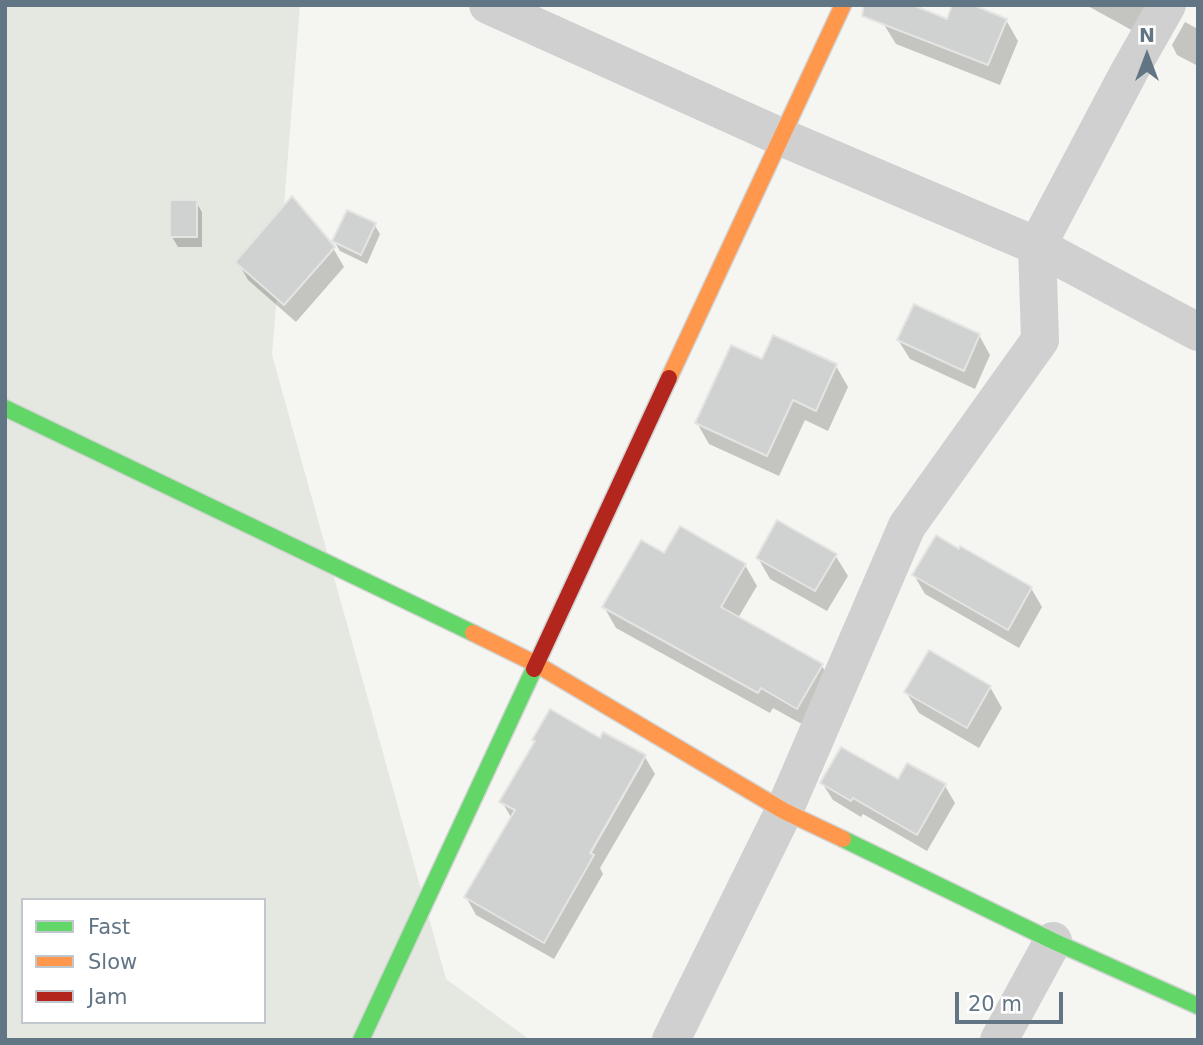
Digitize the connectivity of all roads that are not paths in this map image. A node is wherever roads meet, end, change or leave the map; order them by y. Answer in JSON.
{"nodes":[{"id":1,"x":488,"y":5,"type":"edge"},
{"id":2,"x":843,"y":5,"type":"edge"},
{"id":3,"x":1167,"y":5,"type":"edge"},
{"id":4,"x":781,"y":137,"type":"junction"},
{"id":5,"x":1037,"y":246,"type":"junction"},
{"id":6,"x":1198,"y":332,"type":"edge"},
{"id":7,"x":5,"y":408,"type":"edge"},
{"id":8,"x":536,"y":664,"type":"junction"},
{"id":9,"x":784,"y":811,"type":"junction"},
{"id":10,"x":1053,"y":941,"type":"junction"},
{"id":11,"x":1198,"y":1006,"type":"edge"},
{"id":12,"x":361,"y":1040,"type":"edge"},
{"id":13,"x":671,"y":1040,"type":"edge"},
{"id":14,"x":999,"y":1040,"type":"edge"}],
"edges":[{"from":1,"to":4,"type":"street"},
{"from":2,"to":4,"type":"street"},
{"from":3,"to":5,"type":"street"},
{"from":4,"to":5,"type":"street"},
{"from":4,"to":8,"type":"street"},
{"from":5,"to":6,"type":"street"},
{"from":5,"to":9,"type":"street"},
{"from":7,"to":8,"type":"street"},
{"from":8,"to":9,"type":"street"},
{"from":8,"to":12,"type":"street"},
{"from":9,"to":10,"type":"street"},
{"from":9,"to":13,"type":"street"},
{"from":10,"to":11,"type":"street"},
{"from":10,"to":14,"type":"street"}]}
